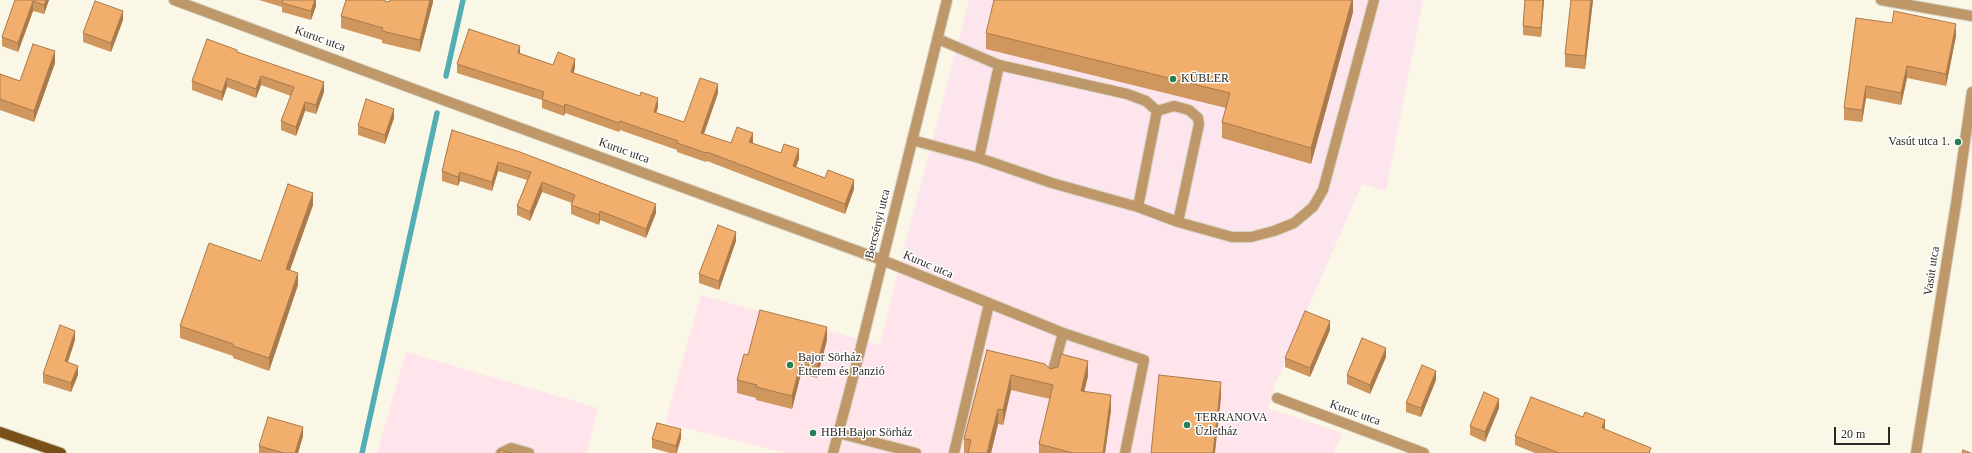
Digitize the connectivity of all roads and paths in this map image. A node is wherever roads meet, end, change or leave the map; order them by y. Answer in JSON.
{"nodes":[{"id":1,"x":174,"y":0,"type":"edge"},
{"id":2,"x":947,"y":0,"type":"edge"},
{"id":3,"x":1374,"y":0,"type":"edge"},
{"id":4,"x":1881,"y":0,"type":"edge"},
{"id":5,"x":1972,"y":16,"type":"edge"},
{"id":6,"x":938,"y":39,"type":"junction"},
{"id":7,"x":999,"y":65,"type":"junction"},
{"id":8,"x":1972,"y":92,"type":"edge"},
{"id":9,"x":1157,"y":111,"type":"junction"},
{"id":10,"x":912,"y":140,"type":"junction"},
{"id":11,"x":979,"y":158,"type":"junction"},
{"id":12,"x":1138,"y":207,"type":"junction"},
{"id":13,"x":1178,"y":222,"type":"junction"},
{"id":14,"x":882,"y":260,"type":"junction"},
{"id":15,"x":989,"y":304,"type":"junction"},
{"id":16,"x":1063,"y":333,"type":"junction"},
{"id":17,"x":1051,"y":378,"type":"edge"},
{"id":18,"x":1277,"y":398,"type":"dead end"},
{"id":19,"x":0,"y":432,"type":"edge"},
{"id":20,"x":838,"y":433,"type":"junction"},
{"id":21,"x":61,"y":453,"type":"edge"},
{"id":22,"x":501,"y":453,"type":"edge"},
{"id":23,"x":529,"y":453,"type":"edge"},
{"id":24,"x":833,"y":453,"type":"edge"},
{"id":25,"x":916,"y":453,"type":"edge"},
{"id":26,"x":954,"y":453,"type":"edge"},
{"id":27,"x":1125,"y":453,"type":"edge"},
{"id":28,"x":1424,"y":453,"type":"edge"},
{"id":29,"x":1916,"y":453,"type":"edge"}],
"edges":[{"from":1,"to":14,"type":"street","name":"Kuruc utca"},
{"from":2,"to":6,"type":"street","name":"Bercsényi utca"},
{"from":3,"to":13,"type":"street"},
{"from":4,"to":5,"type":"street"},
{"from":6,"to":7,"type":"street"},
{"from":6,"to":10,"type":"street","name":"Bercsényi utca"},
{"from":7,"to":9,"type":"street"},
{"from":7,"to":11,"type":"street"},
{"from":8,"to":29,"type":"street","name":"Vasút utca"},
{"from":9,"to":12,"type":"street"},
{"from":9,"to":13,"type":"street"},
{"from":10,"to":11,"type":"street"},
{"from":10,"to":14,"type":"street","name":"Bercsényi utca"},
{"from":11,"to":12,"type":"street"},
{"from":12,"to":13,"type":"street"},
{"from":14,"to":15,"type":"street","name":"Kuruc utca"},
{"from":14,"to":20,"type":"street","name":"Bercsényi utca"},
{"from":15,"to":16,"type":"street","name":"Kuruc utca"},
{"from":15,"to":26,"type":"street"},
{"from":16,"to":17,"type":"street"},
{"from":16,"to":27,"type":"street","name":"Kuruc utca"},
{"from":18,"to":28,"type":"street","name":"Kuruc utca"},
{"from":19,"to":21,"type":"main road"},
{"from":20,"to":24,"type":"street","name":"Bercsényi utca"},
{"from":20,"to":25,"type":"street"},
{"from":22,"to":23,"type":"street"}]}
